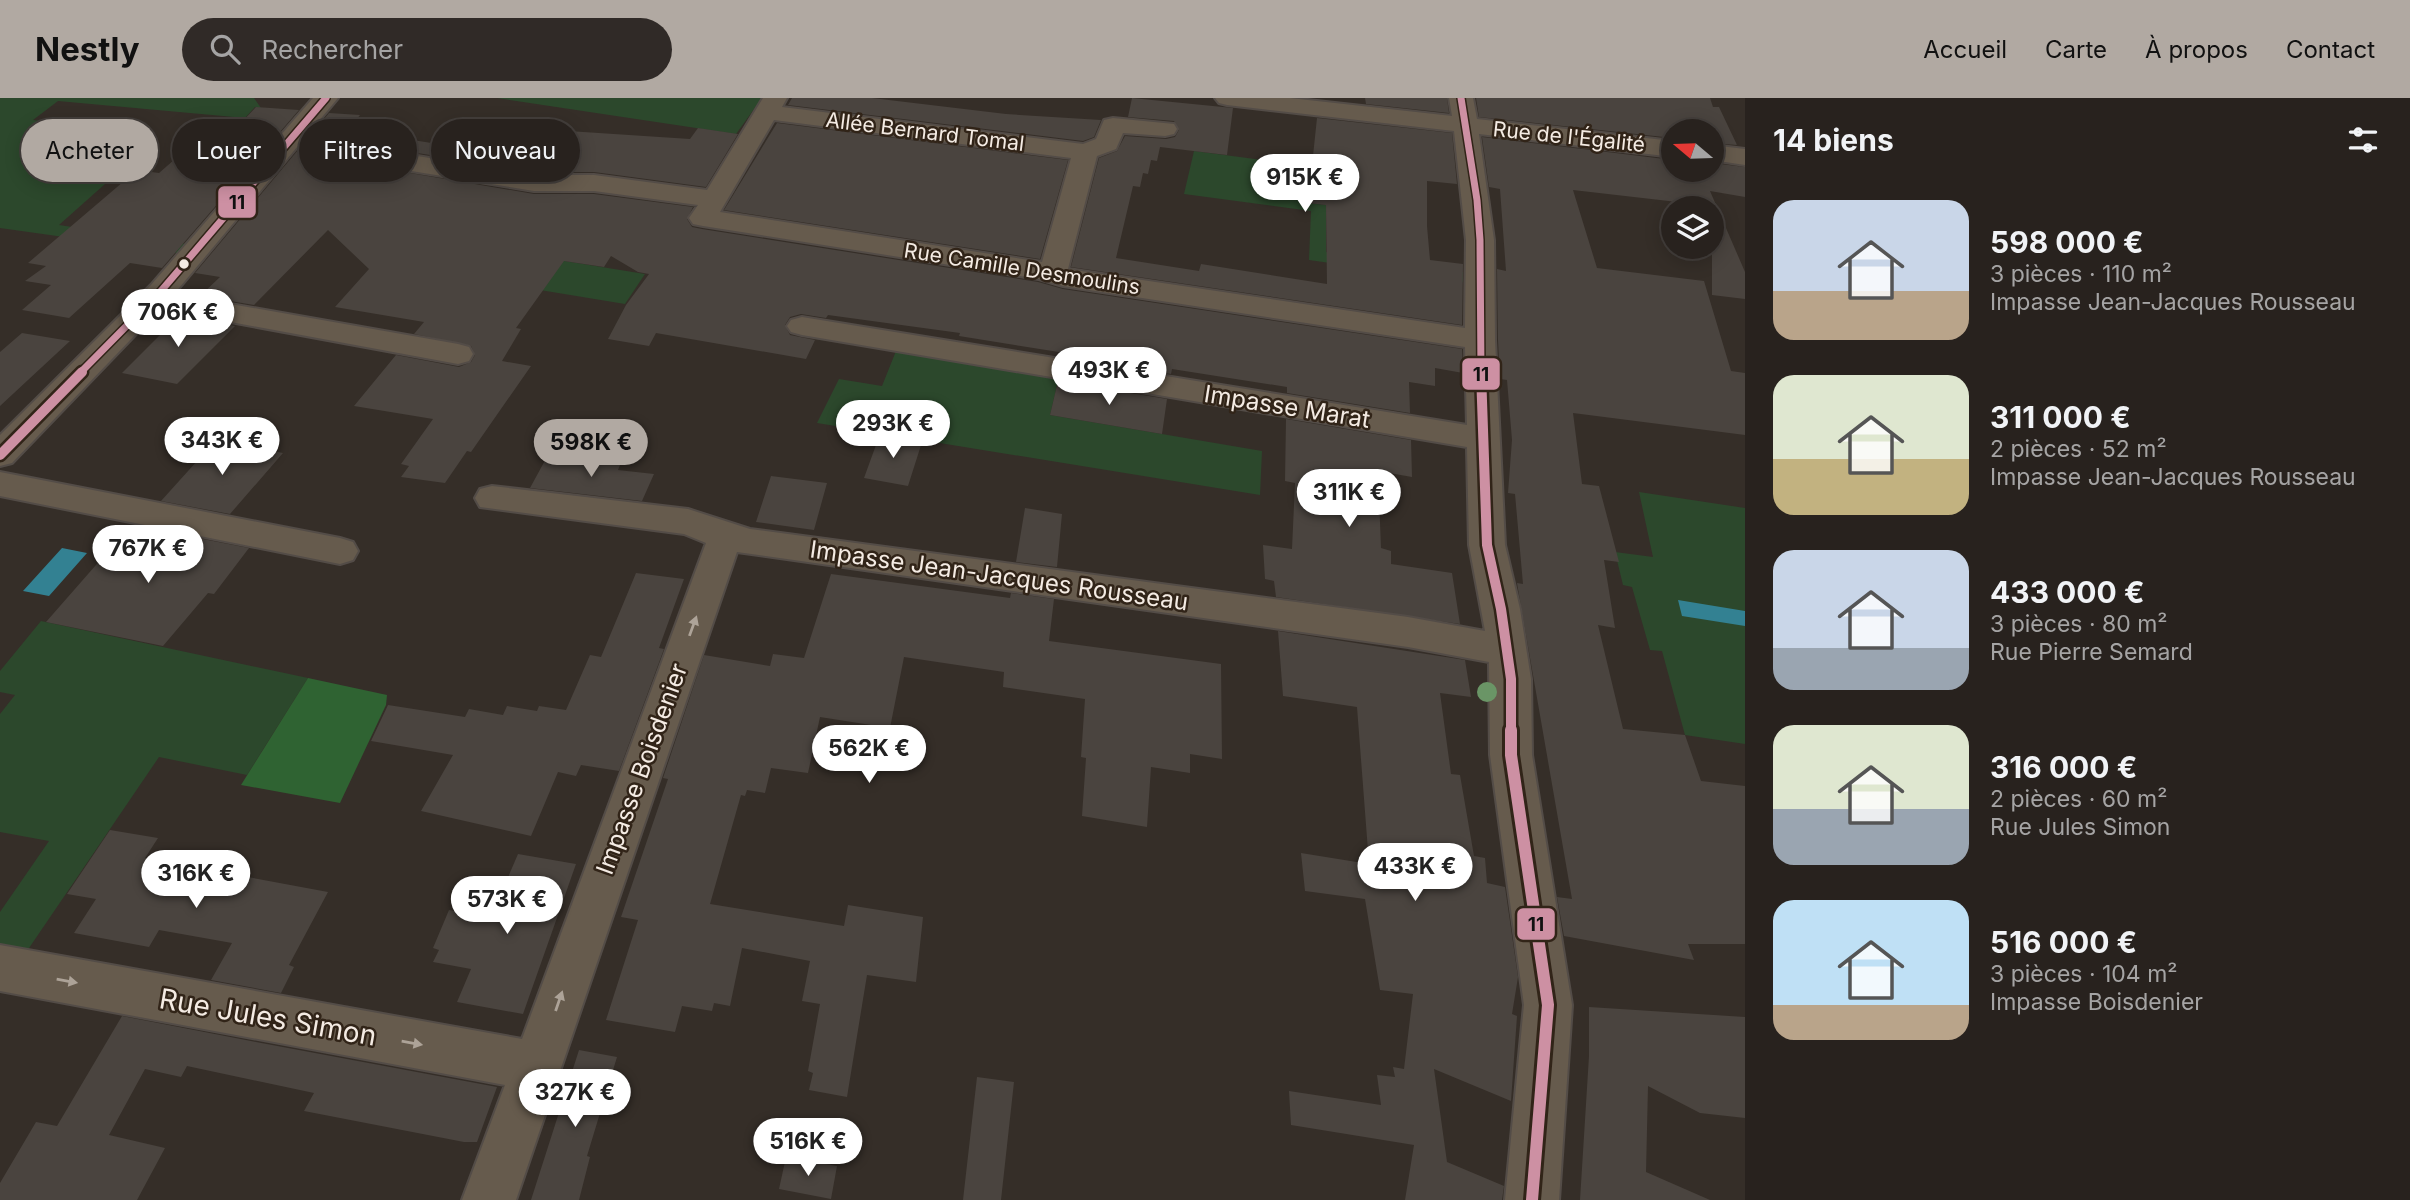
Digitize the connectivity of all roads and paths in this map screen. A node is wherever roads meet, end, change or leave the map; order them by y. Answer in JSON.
{"nodes":[{"id":1,"x":327,"y":98,"type":"edge"},
{"id":2,"x":1227,"y":98,"type":"edge"},
{"id":3,"x":770,"y":105,"type":"edge"},
{"id":4,"x":1463,"y":112,"type":"edge"},
{"id":5,"x":1165,"y":129,"type":"dead end"},
{"id":6,"x":1661,"y":147,"type":"edge"},
{"id":7,"x":1085,"y":152,"type":"junction"},
{"id":8,"x":1724,"y":154,"type":"edge"},
{"id":9,"x":1745,"y":157,"type":"edge"},
{"id":10,"x":417,"y":163,"type":"edge"},
{"id":11,"x":714,"y":199,"type":"junction"},
{"id":12,"x":1052,"y":274,"type":"junction"},
{"id":13,"x":153,"y":299,"type":"junction"},
{"id":14,"x":802,"y":326,"type":"dead end"},
{"id":15,"x":1480,"y":340,"type":"junction"},
{"id":16,"x":458,"y":354,"type":"dead end"},
{"id":17,"x":1483,"y":439,"type":"junction"},
{"id":18,"x":0,"y":455,"type":"edge"},
{"id":19,"x":0,"y":484,"type":"edge"},
{"id":20,"x":492,"y":498,"type":"dead end"},
{"id":21,"x":727,"y":537,"type":"junction"},
{"id":22,"x":340,"y":551,"type":"dead end"},
{"id":23,"x":1507,"y":650,"type":"junction"},
{"id":24,"x":0,"y":968,"type":"edge"},
{"id":25,"x":536,"y":1066,"type":"junction"},
{"id":26,"x":489,"y":1200,"type":"edge"},
{"id":27,"x":1532,"y":1200,"type":"edge"}],
"edges":[{"from":1,"to":13,"type":"street"},
{"from":2,"to":4,"type":"street","name":"Rue de l'Égalité"},
{"from":3,"to":7,"type":"street","name":"Allée Bernard Tomal"},
{"from":3,"to":11,"type":"street"},
{"from":4,"to":6,"type":"street","name":"Rue de l'Égalité"},
{"from":4,"to":15,"type":"street"},
{"from":5,"to":7,"type":"street"},
{"from":7,"to":12,"type":"street"},
{"from":8,"to":9,"type":"street"},
{"from":10,"to":11,"type":"street"},
{"from":11,"to":12,"type":"street","name":"Rue Camille Desmoulins"},
{"from":12,"to":15,"type":"street","name":"Rue Camille Desmoulins"},
{"from":13,"to":16,"type":"street"},
{"from":13,"to":18,"type":"street"},
{"from":14,"to":17,"type":"street","name":"Impasse Marat"},
{"from":15,"to":17,"type":"street"},
{"from":17,"to":23,"type":"street"},
{"from":19,"to":22,"type":"street"},
{"from":20,"to":21,"type":"street","name":"Impasse Jean-Jacques Rousseau"},
{"from":21,"to":23,"type":"street","name":"Impasse Jean-Jacques Rousseau"},
{"from":25,"to":21,"type":"street","name":"Impasse Boisdenier","one_way":true},
{"from":23,"to":27,"type":"street"},
{"from":24,"to":25,"type":"street","name":"Rue Jules Simon","one_way":true},
{"from":25,"to":26,"type":"street","name":"Impasse Boisdenier"}]}
